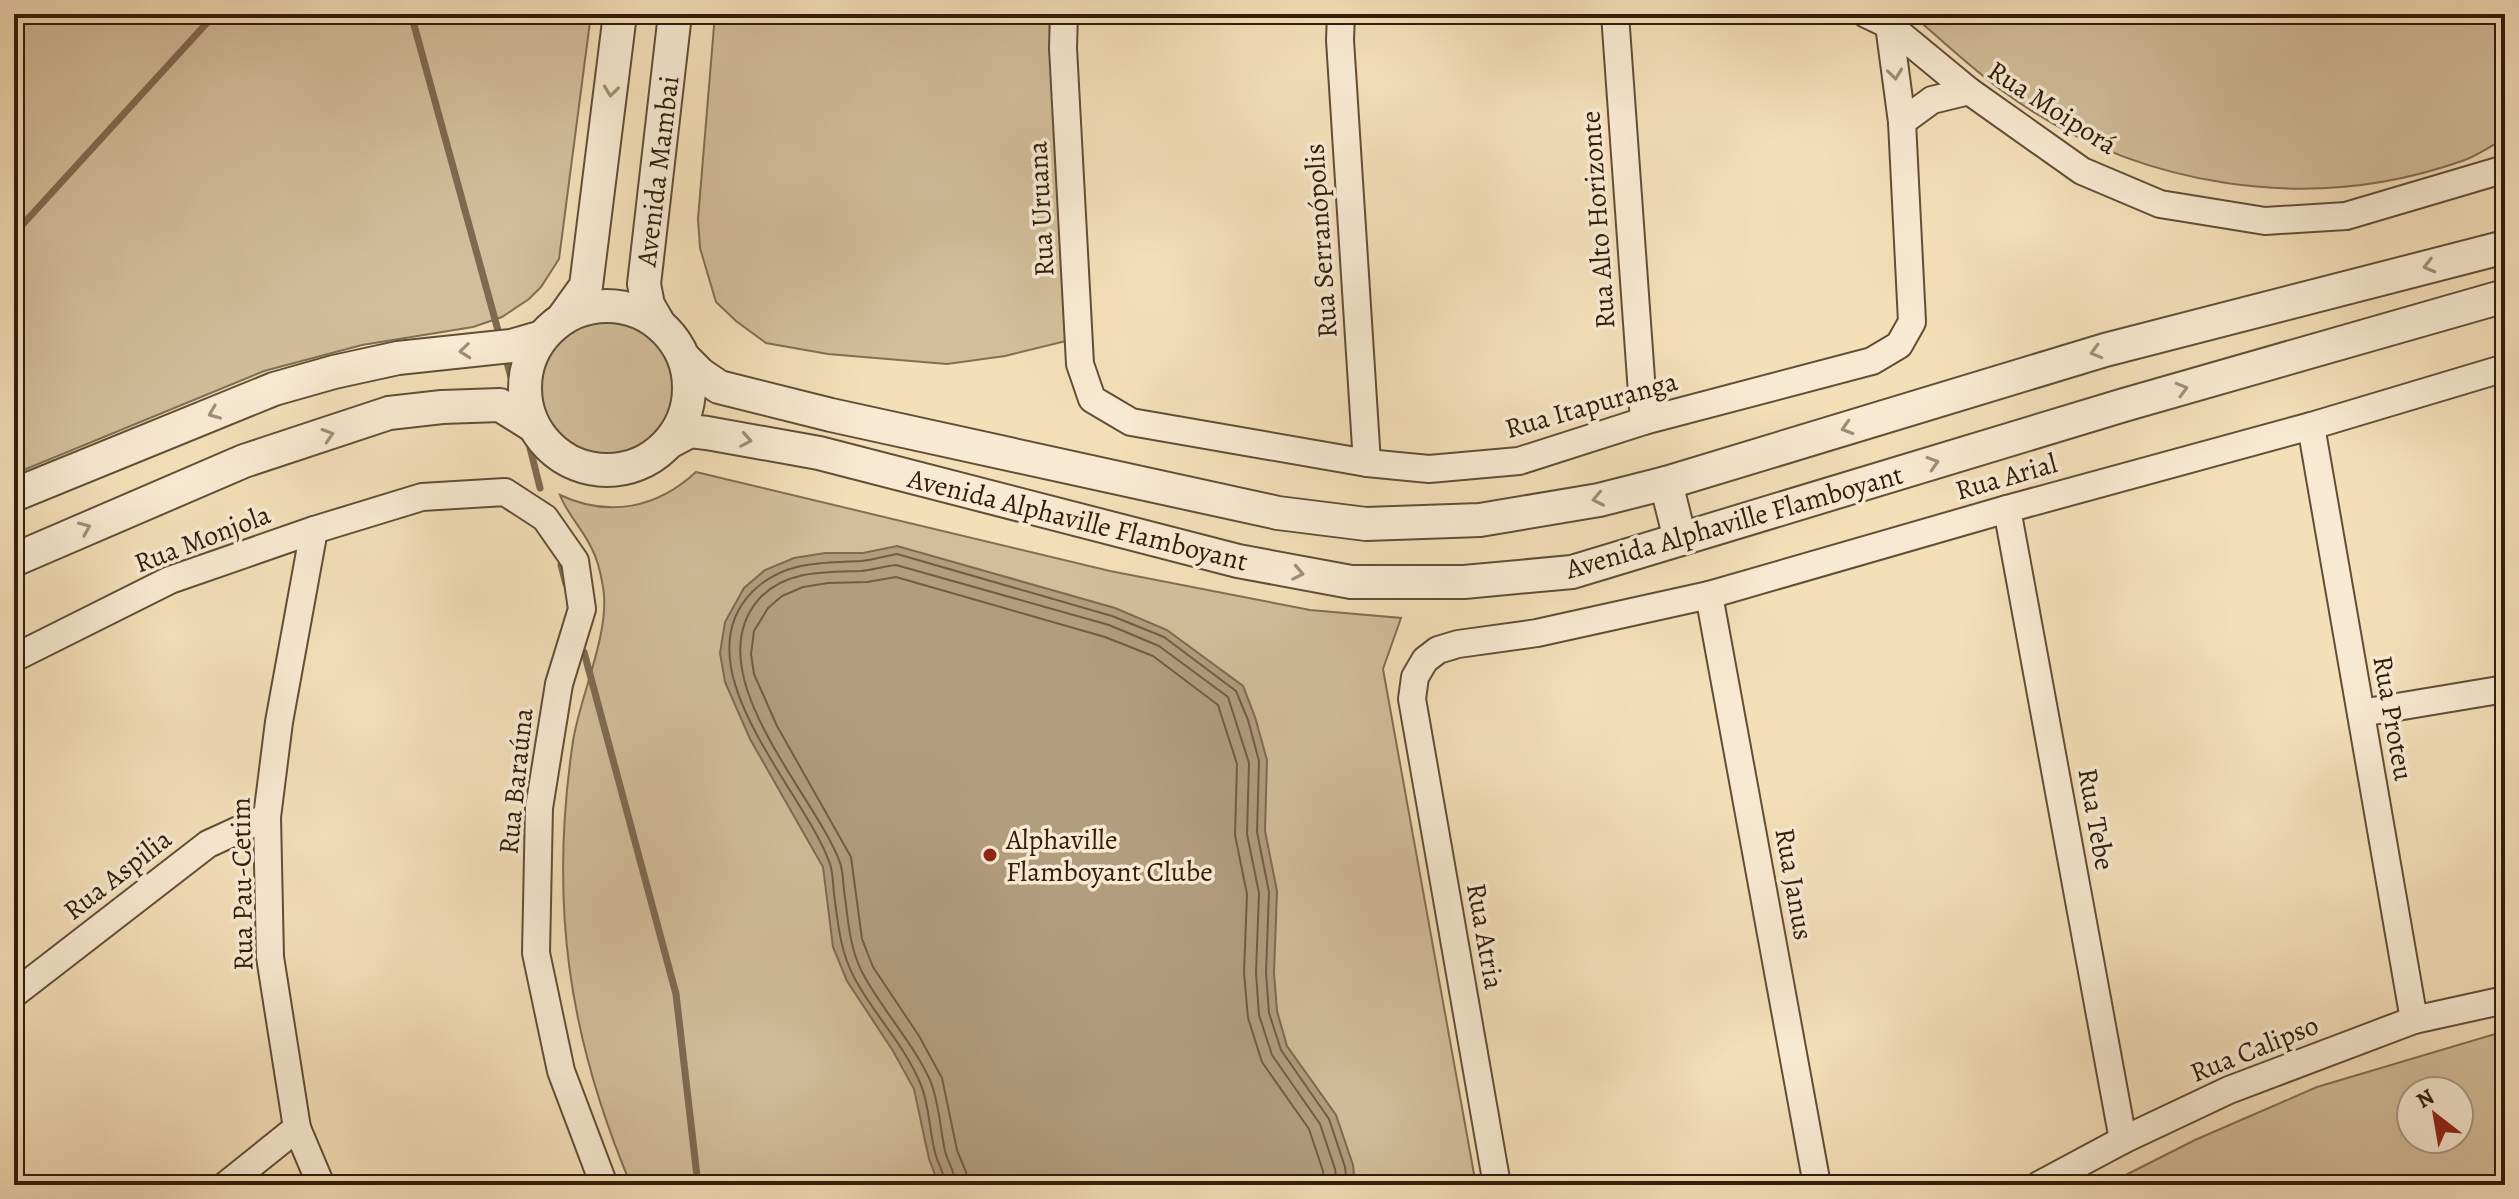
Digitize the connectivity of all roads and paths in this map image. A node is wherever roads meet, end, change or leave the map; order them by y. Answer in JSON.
{"nodes":[{"id":1,"x":620,"y":14,"type":"edge"},
{"id":2,"x":675,"y":14,"type":"edge"},
{"id":3,"x":1064,"y":14,"type":"edge"},
{"id":4,"x":1341,"y":14,"type":"edge"},
{"id":5,"x":1615,"y":14,"type":"edge"},
{"id":6,"x":1877,"y":19,"type":"edge"},
{"id":7,"x":1969,"y":91,"type":"junction"},
{"id":8,"x":1902,"y":122,"type":"junction"},
{"id":9,"x":2505,"y":169,"type":"edge"},
{"id":10,"x":2505,"y":247,"type":"edge"},
{"id":11,"x":2505,"y":296,"type":"edge"},
{"id":12,"x":659,"y":324,"type":"junction"},
{"id":13,"x":553,"y":327,"type":"junction"},
{"id":14,"x":686,"y":360,"type":"junction"},
{"id":15,"x":2505,"y":368,"type":"edge"},
{"id":16,"x":1092,"y":399,"type":"joint"},
{"id":17,"x":1644,"y":421,"type":"junction"},
{"id":18,"x":532,"y":425,"type":"junction"},
{"id":19,"x":2311,"y":426,"type":"junction"},
{"id":20,"x":671,"y":441,"type":"junction"},
{"id":21,"x":1367,"y":463,"type":"junction"},
{"id":22,"x":1666,"y":483,"type":"junction"},
{"id":23,"x":14,"y":495,"type":"edge"},
{"id":24,"x":422,"y":497,"type":"joint"},
{"id":25,"x":2007,"y":509,"type":"junction"},
{"id":26,"x":314,"y":530,"type":"junction"},
{"id":27,"x":1680,"y":539,"type":"junction"},
{"id":28,"x":14,"y":560,"type":"edge"},
{"id":29,"x":1709,"y":595,"type":"junction"},
{"id":30,"x":14,"y":658,"type":"edge"},
{"id":31,"x":2505,"y":689,"type":"edge"},
{"id":32,"x":1412,"y":699,"type":"joint"},
{"id":33,"x":2361,"y":713,"type":"junction"},
{"id":34,"x":267,"y":817,"type":"junction"},
{"id":35,"x":14,"y":994,"type":"edge"},
{"id":36,"x":2505,"y":1000,"type":"edge"},
{"id":37,"x":2414,"y":1020,"type":"junction"},
{"id":38,"x":297,"y":1128,"type":"junction"},
{"id":39,"x":2123,"y":1140,"type":"junction"},
{"id":40,"x":226,"y":1185,"type":"edge"},
{"id":41,"x":321,"y":1185,"type":"edge"},
{"id":42,"x":604,"y":1185,"type":"edge"},
{"id":43,"x":1497,"y":1185,"type":"edge"},
{"id":44,"x":1817,"y":1185,"type":"edge"},
{"id":45,"x":2039,"y":1185,"type":"edge"}],
"edges":[{"from":1,"to":13,"type":"street","name":"Avenida Mambai","one_way":true},
{"from":2,"to":12,"type":"street","name":"Avenida Mambai"},
{"from":3,"to":16,"type":"street","name":"Rua Uruana"},
{"from":4,"to":21,"type":"street","name":"Rua Serranópolis"},
{"from":5,"to":17,"type":"street","name":"Rua Alto Horizonte"},
{"from":6,"to":7,"type":"street","name":"Rua Moiporá"},
{"from":6,"to":8,"type":"street","one_way":true},
{"from":7,"to":8,"type":"street"},
{"from":7,"to":9,"type":"street","name":"Rua Moiporá"},
{"from":8,"to":17,"type":"street","name":"Rua Itapuranga"},
{"from":10,"to":22,"type":"street","name":"Avenida Alphaville Flamboyant","one_way":true},
{"from":27,"to":11,"type":"street","name":"Avenida Alphaville Flamboyant","one_way":true},
{"from":12,"to":13,"type":"street"},
{"from":12,"to":14,"type":"street"},
{"from":13,"to":18,"type":"street"},
{"from":13,"to":23,"type":"street","one_way":true},
{"from":14,"to":20,"type":"street"},
{"from":22,"to":14,"type":"street","name":"Avenida Alphaville Flamboyant","one_way":true},
{"from":15,"to":19,"type":"street","name":"Rua Arial"},
{"from":16,"to":21,"type":"street","name":"Rua Itapuranga"},
{"from":17,"to":21,"type":"street","name":"Rua Itapuranga"},
{"from":18,"to":20,"type":"street"},
{"from":28,"to":18,"type":"street","one_way":true},
{"from":19,"to":25,"type":"street","name":"Rua Arial"},
{"from":19,"to":33,"type":"street","name":"Rua Proteu"},
{"from":20,"to":27,"type":"street","name":"Avenida Alphaville Flamboyant","one_way":true},
{"from":22,"to":27,"type":"street"},
{"from":24,"to":26,"type":"street","name":"Rua Monjola"},
{"from":24,"to":42,"type":"street","name":"Rua Baraúna"},
{"from":25,"to":29,"type":"street","name":"Rua Arial"},
{"from":25,"to":39,"type":"street","name":"Rua Tebe"},
{"from":26,"to":30,"type":"street","name":"Rua Monjola"},
{"from":26,"to":34,"type":"street","name":"Rua Pau-Cetim"},
{"from":29,"to":32,"type":"street","name":"Rua Arial"},
{"from":29,"to":44,"type":"street","name":"Rua Janus"},
{"from":31,"to":33,"type":"street"},
{"from":32,"to":43,"type":"street","name":"Rua Atria"},
{"from":33,"to":37,"type":"street","name":"Rua Proteu"},
{"from":34,"to":35,"type":"street","name":"Rua Aspilia"},
{"from":34,"to":38,"type":"street","name":"Rua Pau-Cetim"},
{"from":36,"to":37,"type":"street","name":"Rua Calipso"},
{"from":37,"to":39,"type":"street","name":"Rua Calipso"},
{"from":38,"to":40,"type":"street"},
{"from":38,"to":41,"type":"street","name":"Rua Pau-Cetim"},
{"from":39,"to":45,"type":"street","name":"Rua Calipso"}]}
